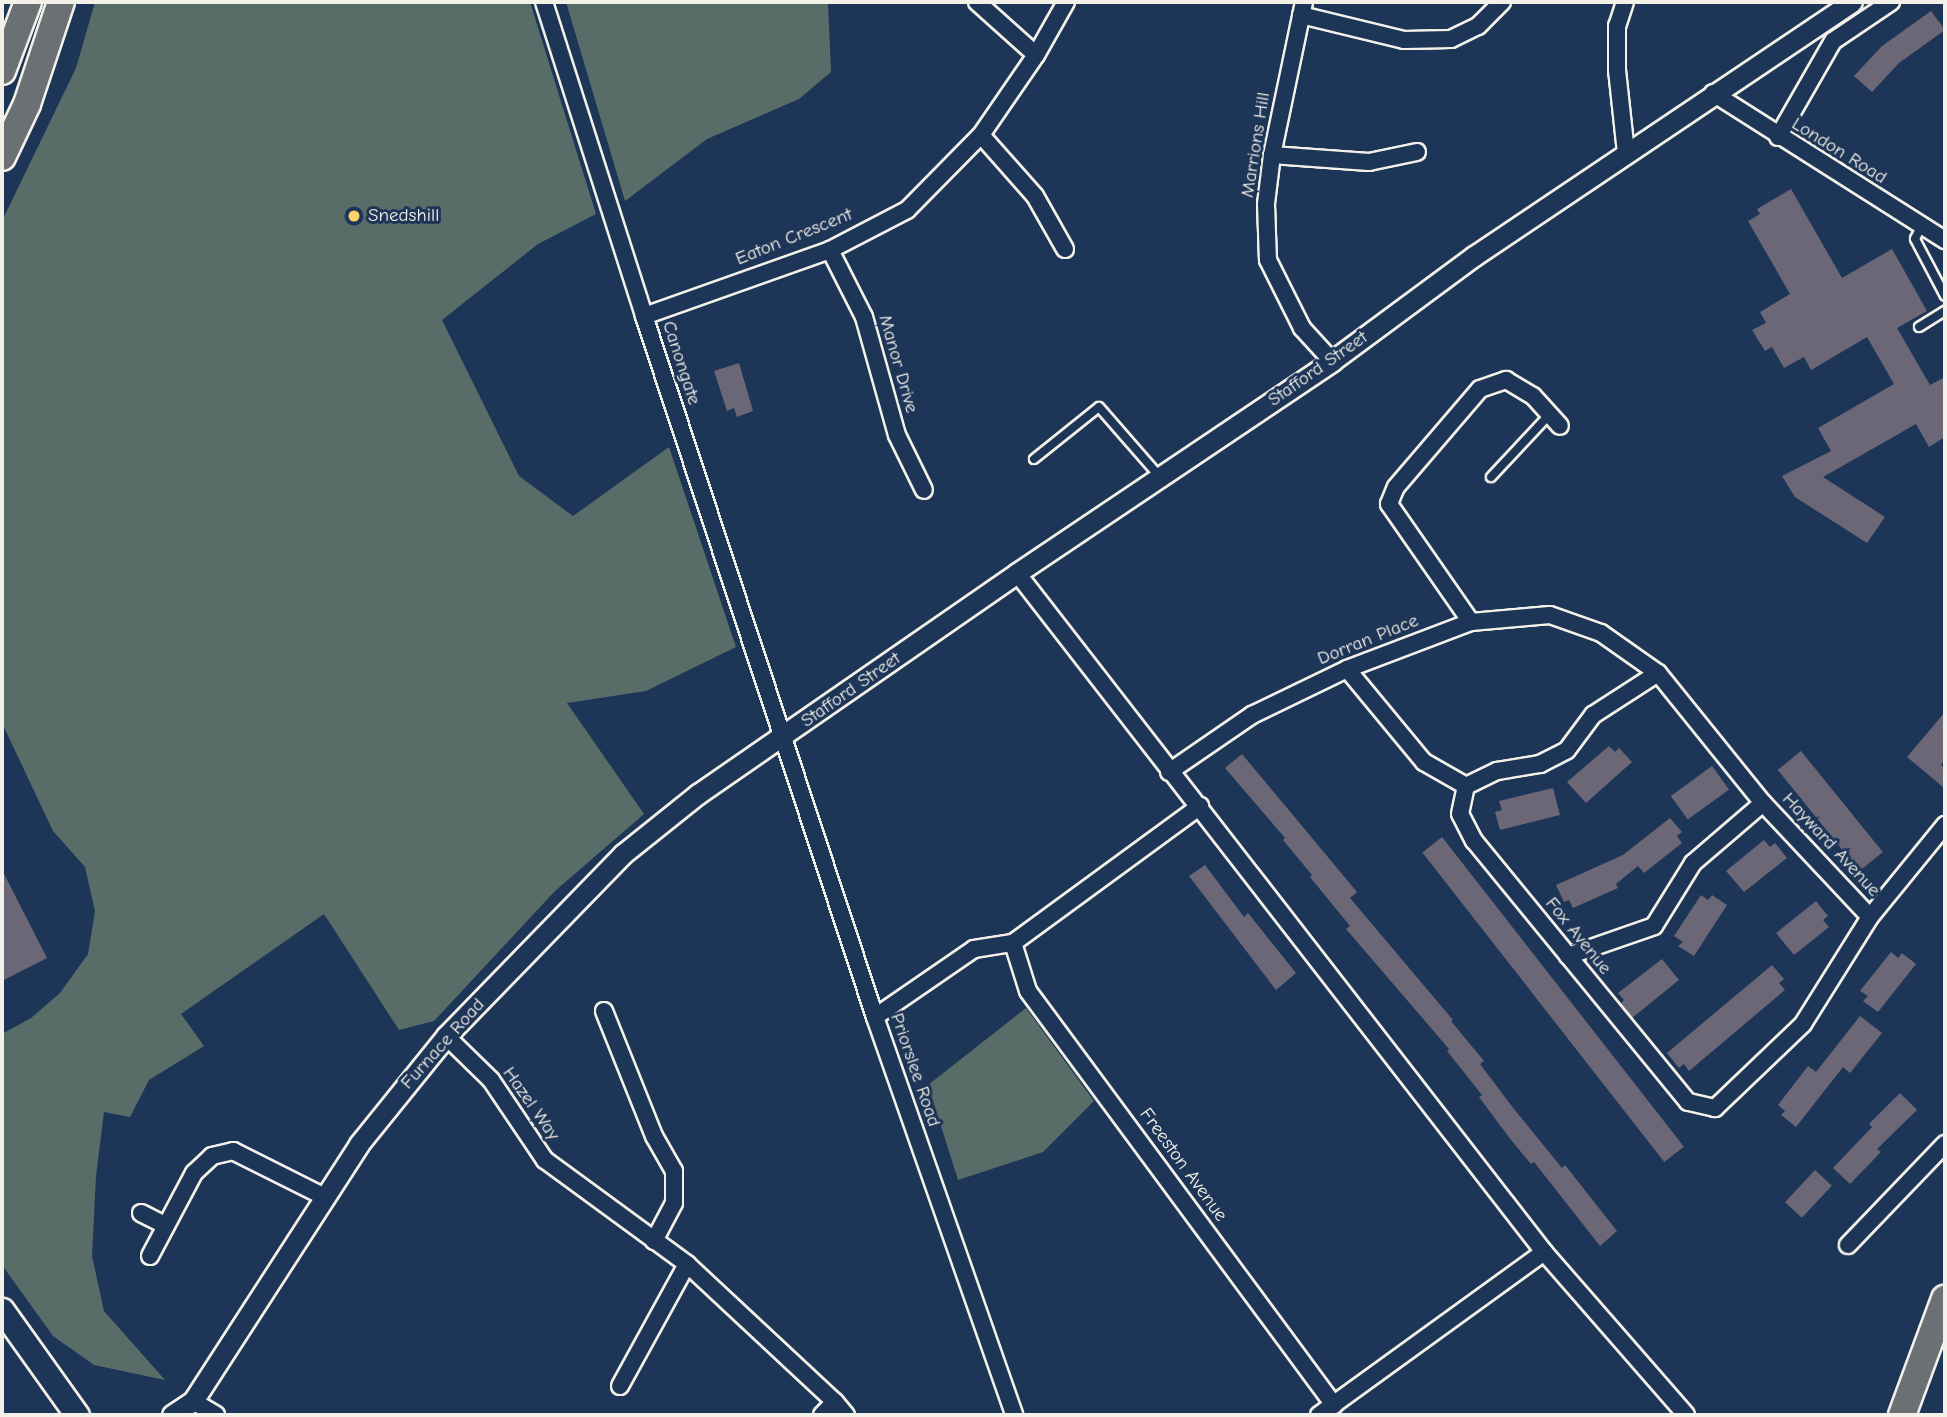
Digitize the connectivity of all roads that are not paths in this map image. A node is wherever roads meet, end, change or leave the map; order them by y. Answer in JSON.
{"nodes":[{"id":1,"x":28,"y":2,"type":"edge"},
{"id":2,"x":61,"y":2,"type":"edge"},
{"id":3,"x":544,"y":2,"type":"edge"},
{"id":4,"x":977,"y":2,"type":"edge"},
{"id":5,"x":1066,"y":2,"type":"edge"},
{"id":6,"x":1502,"y":2,"type":"edge"},
{"id":7,"x":1625,"y":2,"type":"edge"},
{"id":8,"x":1852,"y":2,"type":"edge"},
{"id":9,"x":1891,"y":2,"type":"edge"},
{"id":10,"x":1302,"y":8,"type":"edge"},
{"id":11,"x":1036,"y":55,"type":"junction"},
{"id":12,"x":2,"y":71,"type":"edge"},
{"id":13,"x":1713,"y":93,"type":"junction"},
{"id":14,"x":981,"y":135,"type":"junction"},
{"id":15,"x":1778,"y":137,"type":"junction"},
{"id":16,"x":1417,"y":152,"type":"dead end"},
{"id":17,"x":1626,"y":153,"type":"junction"},
{"id":18,"x":1272,"y":155,"type":"junction"},
{"id":19,"x":2,"y":157,"type":"edge"},
{"id":20,"x":1921,"y":228,"type":"junction"},
{"id":21,"x":1945,"y":240,"type":"edge"},
{"id":22,"x":1065,"y":249,"type":"dead end"},
{"id":23,"x":830,"y":250,"type":"junction"},
{"id":24,"x":1945,"y":296,"type":"edge"},
{"id":25,"x":1945,"y":312,"type":"edge"},
{"id":26,"x":644,"y":316,"type":"junction"},
{"id":27,"x":1919,"y":327,"type":"dead end"},
{"id":28,"x":1332,"y":360,"type":"junction"},
{"id":29,"x":1555,"y":420,"type":"joint"},
{"id":30,"x":1034,"y":459,"type":"dead end"},
{"id":31,"x":1492,"y":477,"type":"dead end"},
{"id":32,"x":1161,"y":478,"type":"junction"},
{"id":33,"x":924,"y":490,"type":"dead end"},
{"id":34,"x":1017,"y":573,"type":"junction"},
{"id":35,"x":1471,"y":622,"type":"junction"},
{"id":36,"x":1601,"y":633,"type":"joint"},
{"id":37,"x":1347,"y":669,"type":"junction"},
{"id":38,"x":1658,"y":673,"type":"junction"},
{"id":39,"x":784,"y":736,"type":"junction"},
{"id":40,"x":1169,"y":772,"type":"junction"},
{"id":41,"x":1466,"y":786,"type":"junction"},
{"id":42,"x":1763,"y":803,"type":"junction"},
{"id":43,"x":1200,"y":806,"type":"junction"},
{"id":44,"x":1945,"y":825,"type":"edge"},
{"id":45,"x":1870,"y":917,"type":"junction"},
{"id":46,"x":1013,"y":943,"type":"junction"},
{"id":47,"x":1568,"y":956,"type":"junction"},
{"id":48,"x":604,"y":1011,"type":"dead end"},
{"id":49,"x":875,"y":1017,"type":"junction"},
{"id":50,"x":446,"y":1036,"type":"junction"},
{"id":51,"x":1688,"y":1102,"type":"joint"},
{"id":52,"x":1945,"y":1144,"type":"edge"},
{"id":53,"x":325,"y":1196,"type":"junction"},
{"id":54,"x":141,"y":1213,"type":"dead end"},
{"id":55,"x":166,"y":1226,"type":"junction"},
{"id":56,"x":654,"y":1241,"type":"junction"},
{"id":57,"x":1848,"y":1245,"type":"dead end"},
{"id":58,"x":1544,"y":1252,"type":"junction"},
{"id":59,"x":150,"y":1256,"type":"dead end"},
{"id":60,"x":687,"y":1264,"type":"junction"},
{"id":61,"x":1945,"y":1299,"type":"edge"},
{"id":62,"x":2,"y":1310,"type":"edge"},
{"id":63,"x":620,"y":1386,"type":"dead end"},
{"id":64,"x":193,"y":1401,"type":"junction"},
{"id":65,"x":835,"y":1402,"type":"junction"},
{"id":66,"x":1334,"y":1405,"type":"junction"},
{"id":67,"x":77,"y":1415,"type":"edge"},
{"id":68,"x":172,"y":1415,"type":"edge"},
{"id":69,"x":216,"y":1415,"type":"edge"},
{"id":70,"x":822,"y":1415,"type":"edge"},
{"id":71,"x":846,"y":1415,"type":"edge"},
{"id":72,"x":1014,"y":1415,"type":"edge"},
{"id":73,"x":1319,"y":1415,"type":"edge"},
{"id":74,"x":1686,"y":1415,"type":"edge"},
{"id":75,"x":1902,"y":1415,"type":"edge"}],
"edges":[{"from":1,"to":12,"type":"main road"},
{"from":2,"to":19,"type":"main road"},
{"from":3,"to":26,"type":"street","name":"Canongate"},
{"from":4,"to":11,"type":"street"},
{"from":5,"to":11,"type":"street","name":"Eaton Crescent"},
{"from":6,"to":10,"type":"street"},
{"from":7,"to":17,"type":"street"},
{"from":8,"to":13,"type":"street","name":"Stafford Street"},
{"from":9,"to":15,"type":"street"},
{"from":10,"to":18,"type":"street","name":"Marrions Hill"},
{"from":11,"to":14,"type":"street","name":"Eaton Crescent"},
{"from":13,"to":15,"type":"street","name":"London Road"},
{"from":13,"to":17,"type":"street","name":"Stafford Street"},
{"from":14,"to":22,"type":"street"},
{"from":14,"to":23,"type":"street","name":"Eaton Crescent"},
{"from":15,"to":20,"type":"street","name":"London Road"},
{"from":16,"to":18,"type":"street"},
{"from":17,"to":28,"type":"street","name":"Stafford Street"},
{"from":18,"to":28,"type":"street","name":"Marrions Hill"},
{"from":20,"to":21,"type":"street","name":"London Road"},
{"from":20,"to":24,"type":"lane"},
{"from":23,"to":26,"type":"street","name":"Eaton Crescent"},
{"from":23,"to":33,"type":"street","name":"Manor Drive"},
{"from":25,"to":27,"type":"lane"},
{"from":26,"to":39,"type":"street","name":"Canongate"},
{"from":28,"to":32,"type":"street","name":"Stafford Street"},
{"from":29,"to":31,"type":"lane"},
{"from":29,"to":35,"type":"street"},
{"from":30,"to":32,"type":"lane"},
{"from":32,"to":34,"type":"street","name":"Stafford Street"},
{"from":34,"to":39,"type":"street","name":"Stafford Street"},
{"from":34,"to":40,"type":"street"},
{"from":35,"to":36,"type":"street","name":"Dorran Place"},
{"from":35,"to":37,"type":"street","name":"Dorran Place"},
{"from":36,"to":38,"type":"street","name":"Hayward Avenue"},
{"from":37,"to":40,"type":"street","name":"Dorran Place"},
{"from":37,"to":41,"type":"street"},
{"from":38,"to":41,"type":"street"},
{"from":38,"to":42,"type":"street","name":"Hayward Avenue"},
{"from":39,"to":49,"type":"street","name":"Priorslee Road"},
{"from":39,"to":50,"type":"street","name":"Furnace Road"},
{"from":40,"to":43,"type":"street"},
{"from":41,"to":47,"type":"street","name":"Fox Avenue"},
{"from":42,"to":45,"type":"street","name":"Hayward Avenue"},
{"from":42,"to":47,"type":"street"},
{"from":43,"to":46,"type":"street"},
{"from":43,"to":58,"type":"street"},
{"from":44,"to":45,"type":"street"},
{"from":45,"to":51,"type":"street","name":"Hayward Avenue"},
{"from":46,"to":49,"type":"street"},
{"from":46,"to":66,"type":"street","name":"Freeston Avenue"},
{"from":47,"to":51,"type":"street","name":"Fox Avenue"},
{"from":48,"to":56,"type":"street"},
{"from":49,"to":72,"type":"street","name":"Priorslee Road"},
{"from":50,"to":53,"type":"street","name":"Furnace Road"},
{"from":50,"to":56,"type":"street","name":"Hazel Way"},
{"from":52,"to":57,"type":"street"},
{"from":53,"to":55,"type":"street"},
{"from":53,"to":64,"type":"street","name":"Furnace Road"},
{"from":54,"to":55,"type":"street"},
{"from":55,"to":59,"type":"street"},
{"from":56,"to":60,"type":"street","name":"Hazel Way"},
{"from":58,"to":66,"type":"street"},
{"from":58,"to":74,"type":"street"},
{"from":60,"to":63,"type":"street"},
{"from":60,"to":65,"type":"street","name":"Hazel Way"},
{"from":61,"to":75,"type":"main road"},
{"from":62,"to":67,"type":"main road"},
{"from":64,"to":68,"type":"street","name":"Furnace Road"},
{"from":64,"to":69,"type":"street"},
{"from":65,"to":70,"type":"street"},
{"from":65,"to":71,"type":"street","name":"Hazel Way"},
{"from":66,"to":73,"type":"street"}]}
